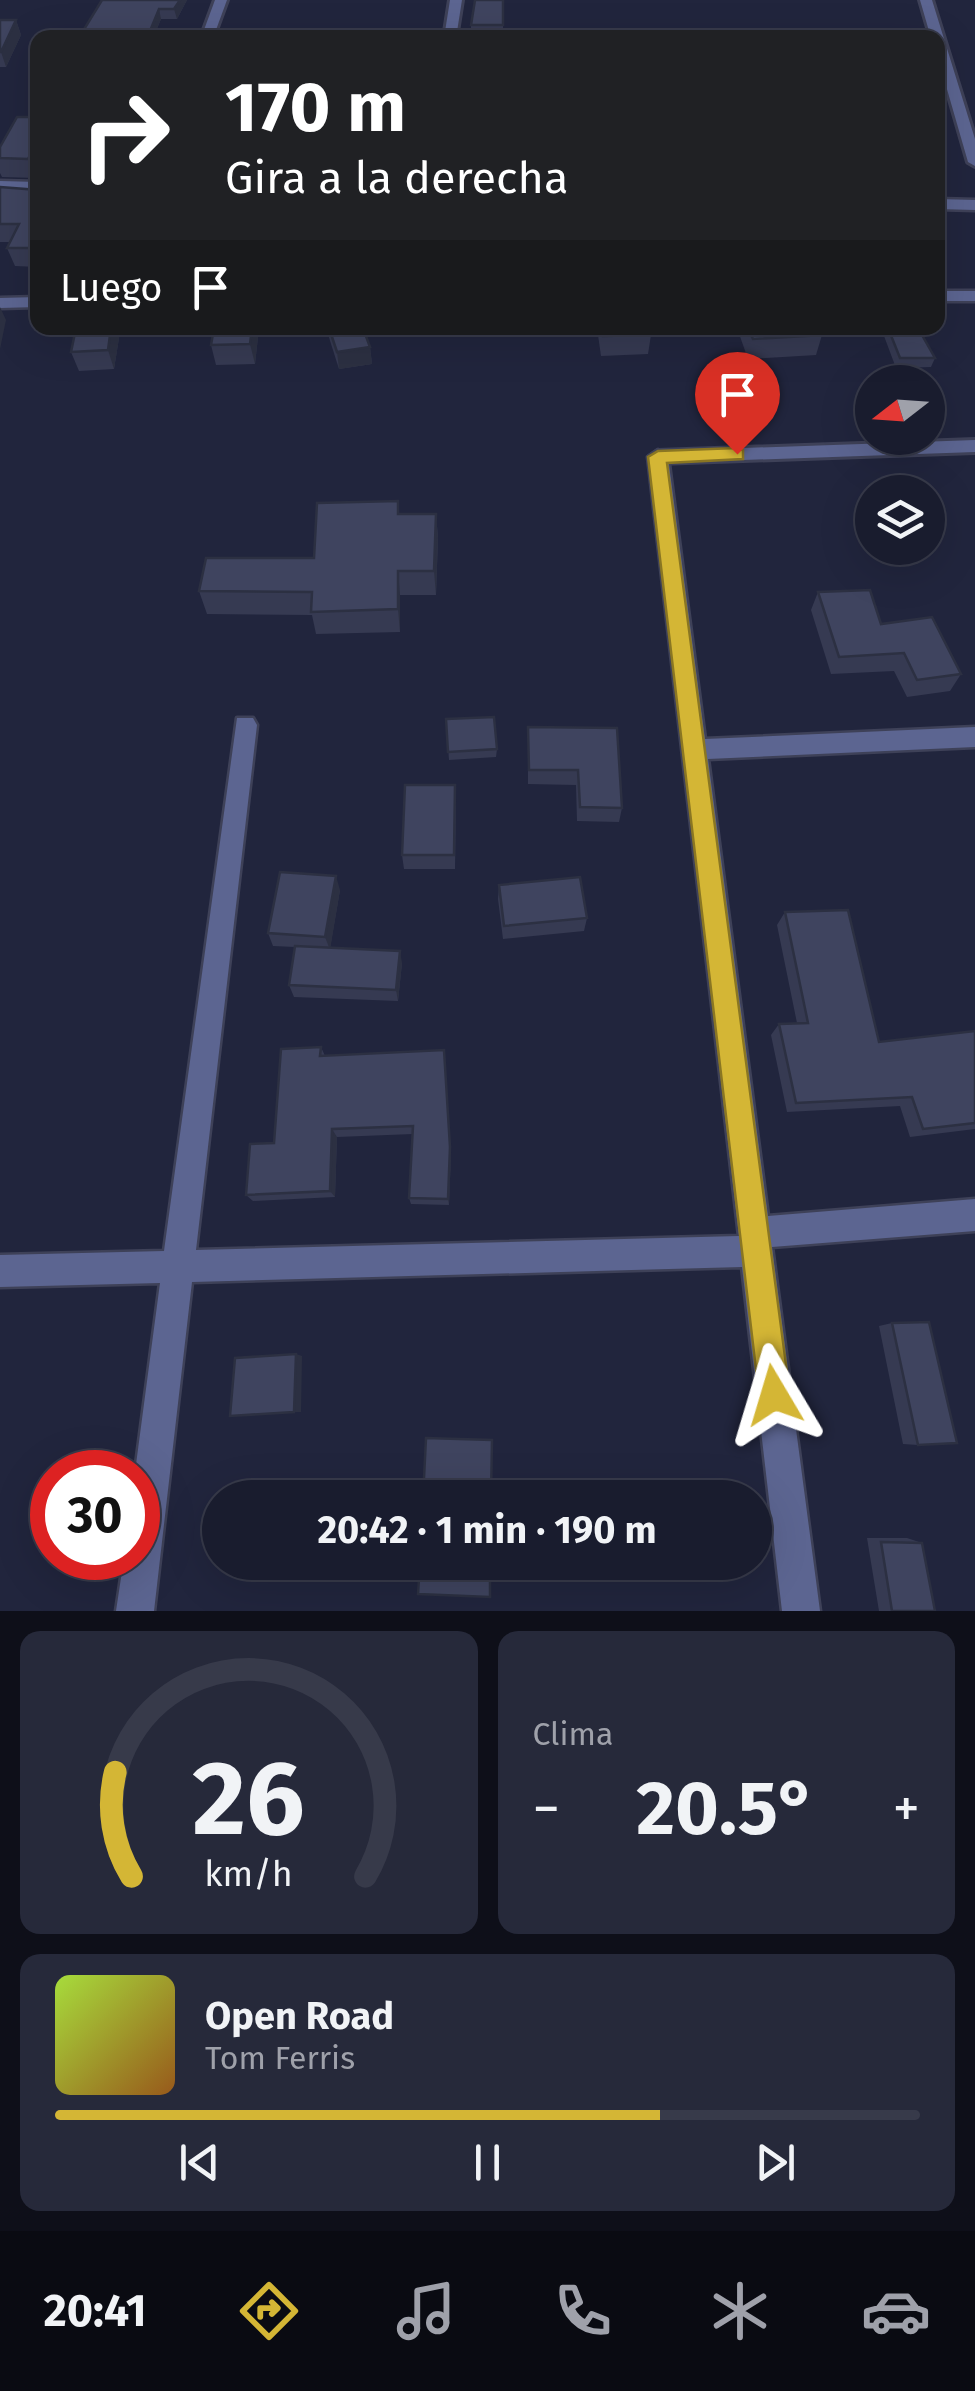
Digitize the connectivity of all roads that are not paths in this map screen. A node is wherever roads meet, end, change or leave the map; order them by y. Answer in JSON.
{"nodes":[{"id":1,"x":221,"y":0,"type":"edge"},
{"id":2,"x":456,"y":0,"type":"edge"},
{"id":3,"x":926,"y":0,"type":"edge"},
{"id":4,"x":210,"y":30,"type":"edge"},
{"id":5,"x":451,"y":30,"type":"edge"},
{"id":6,"x":935,"y":30,"type":"edge"},
{"id":7,"x":945,"y":64,"type":"edge"},
{"id":8,"x":975,"y":162,"type":"edge"},
{"id":9,"x":0,"y":186,"type":"edge"},
{"id":10,"x":30,"y":187,"type":"edge"},
{"id":11,"x":945,"y":204,"type":"edge"},
{"id":12,"x":975,"y":204,"type":"edge"},
{"id":13,"x":945,"y":296,"type":"edge"},
{"id":14,"x":975,"y":296,"type":"edge"},
{"id":15,"x":30,"y":302,"type":"edge"},
{"id":16,"x":0,"y":303,"type":"edge"},
{"id":17,"x":975,"y":446,"type":"edge"},
{"id":18,"x":658,"y":457,"type":"joint"},
{"id":19,"x":245,"y":725,"type":"dead end"},
{"id":20,"x":975,"y":737,"type":"edge"},
{"id":21,"x":694,"y":750,"type":"junction"},
{"id":22,"x":975,"y":1215,"type":"edge"},
{"id":23,"x":755,"y":1242,"type":"junction"},
{"id":24,"x":178,"y":1266,"type":"junction"},
{"id":25,"x":0,"y":1270,"type":"edge"},
{"id":26,"x":135,"y":1611,"type":"edge"},
{"id":27,"x":801,"y":1611,"type":"edge"}],
"edges":[{"from":1,"to":4,"type":"lane"},
{"from":2,"to":5,"type":"lane"},
{"from":3,"to":6,"type":"lane"},
{"from":7,"to":8,"type":"lane"},
{"from":9,"to":10,"type":"street"},
{"from":11,"to":12,"type":"street"},
{"from":13,"to":14,"type":"street"},
{"from":15,"to":16,"type":"street"},
{"from":17,"to":18,"type":"lane"},
{"from":18,"to":21,"type":"street"},
{"from":19,"to":24,"type":"street"},
{"from":20,"to":21,"type":"street"},
{"from":21,"to":23,"type":"street"},
{"from":22,"to":23,"type":"street"},
{"from":23,"to":24,"type":"street"},
{"from":23,"to":27,"type":"street"},
{"from":24,"to":25,"type":"street"},
{"from":24,"to":26,"type":"street"}]}
